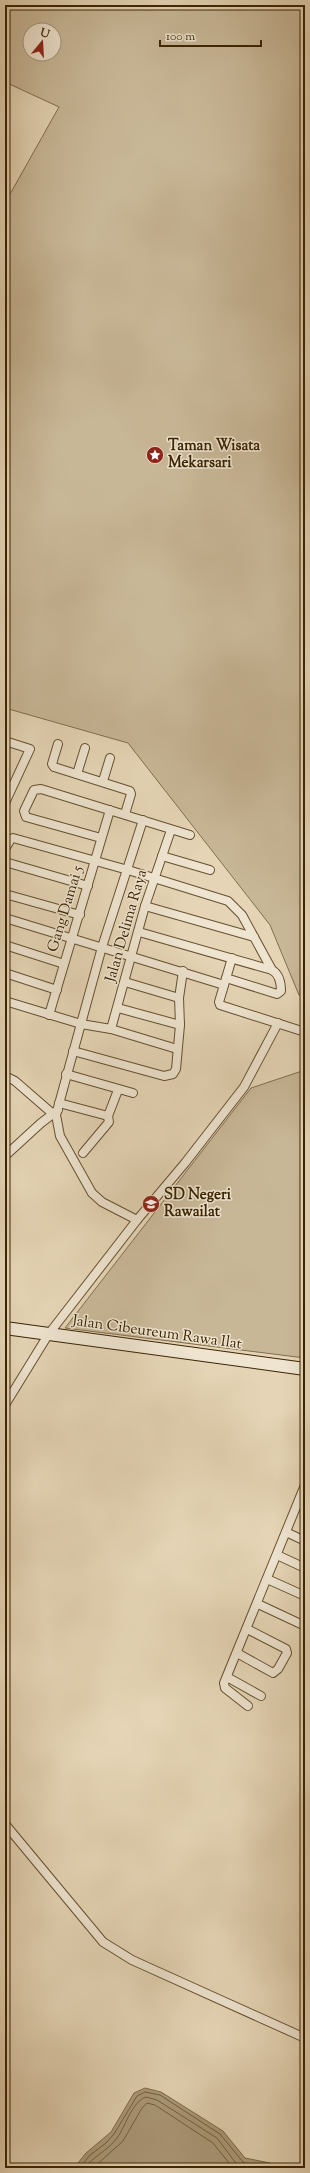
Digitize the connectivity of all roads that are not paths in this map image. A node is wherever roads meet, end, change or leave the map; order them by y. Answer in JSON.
{"nodes":[{"id":1,"x":5,"y":741,"type":"edge"},
{"id":2,"x":58,"y":744,"type":"dead end"},
{"id":3,"x":84,"y":748,"type":"dead end"},
{"id":4,"x":110,"y":758,"type":"dead end"},
{"id":5,"x":77,"y":774,"type":"junction"},
{"id":6,"x":103,"y":781,"type":"junction"},
{"id":7,"x":5,"y":803,"type":"edge"},
{"id":8,"x":110,"y":810,"type":"junction"},
{"id":9,"x":125,"y":814,"type":"junction"},
{"id":10,"x":143,"y":820,"type":"junction"},
{"id":11,"x":171,"y":830,"type":"junction"},
{"id":12,"x":190,"y":835,"type":"dead end"},
{"id":13,"x":101,"y":838,"type":"junction"},
{"id":14,"x":5,"y":850,"type":"edge"},
{"id":15,"x":162,"y":856,"type":"junction"},
{"id":16,"x":95,"y":861,"type":"junction"},
{"id":17,"x":5,"y":862,"type":"edge"},
{"id":18,"x":128,"y":870,"type":"junction"},
{"id":19,"x":210,"y":870,"type":"dead end"},
{"id":20,"x":154,"y":879,"type":"junction"},
{"id":21,"x":88,"y":886,"type":"junction"},
{"id":22,"x":5,"y":894,"type":"edge"},
{"id":23,"x":145,"y":906,"type":"junction"},
{"id":24,"x":80,"y":915,"type":"junction"},
{"id":25,"x":5,"y":918,"type":"edge"},
{"id":26,"x":139,"y":932,"type":"junction"},
{"id":27,"x":254,"y":936,"type":"junction"},
{"id":28,"x":73,"y":938,"type":"junction"},
{"id":29,"x":5,"y":945,"type":"edge"},
{"id":30,"x":102,"y":947,"type":"junction"},
{"id":31,"x":132,"y":956,"type":"junction"},
{"id":32,"x":232,"y":958,"type":"junction"},
{"id":33,"x":64,"y":964,"type":"junction"},
{"id":34,"x":272,"y":970,"type":"junction"},
{"id":35,"x":183,"y":971,"type":"junction"},
{"id":36,"x":5,"y":973,"type":"edge"},
{"id":37,"x":125,"y":982,"type":"junction"},
{"id":38,"x":225,"y":982,"type":"junction"},
{"id":39,"x":57,"y":990,"type":"junction"},
{"id":40,"x":179,"y":998,"type":"junction"},
{"id":41,"x":5,"y":1002,"type":"edge"},
{"id":42,"x":118,"y":1008,"type":"junction"},
{"id":43,"x":49,"y":1015,"type":"junction"},
{"id":44,"x":278,"y":1023,"type":"junction"},
{"id":45,"x":81,"y":1024,"type":"junction"},
{"id":46,"x":180,"y":1024,"type":"junction"},
{"id":47,"x":111,"y":1029,"type":"junction"},
{"id":48,"x":305,"y":1032,"type":"edge"},
{"id":49,"x":177,"y":1049,"type":"junction"},
{"id":50,"x":73,"y":1051,"type":"junction"},
{"id":51,"x":66,"y":1074,"type":"junction"},
{"id":52,"x":5,"y":1076,"type":"edge"},
{"id":53,"x":118,"y":1090,"type":"junction"},
{"id":54,"x":133,"y":1093,"type":"dead end"},
{"id":55,"x":56,"y":1109,"type":"junction"},
{"id":56,"x":108,"y":1116,"type":"junction"},
{"id":57,"x":83,"y":1154,"type":"dead end"},
{"id":58,"x":5,"y":1156,"type":"edge"},
{"id":59,"x":137,"y":1220,"type":"junction"},
{"id":60,"x":5,"y":1328,"type":"edge"},
{"id":61,"x":45,"y":1341,"type":"junction"},
{"id":62,"x":305,"y":1369,"type":"edge"},
{"id":63,"x":5,"y":1405,"type":"edge"},
{"id":64,"x":305,"y":1485,"type":"edge"},
{"id":65,"x":302,"y":1506,"type":"edge"},
{"id":66,"x":286,"y":1532,"type":"junction"},
{"id":67,"x":305,"y":1541,"type":"edge"},
{"id":68,"x":277,"y":1555,"type":"junction"},
{"id":69,"x":305,"y":1568,"type":"edge"},
{"id":70,"x":267,"y":1579,"type":"junction"},
{"id":71,"x":305,"y":1596,"type":"edge"},
{"id":72,"x":258,"y":1604,"type":"junction"},
{"id":73,"x":305,"y":1626,"type":"edge"},
{"id":74,"x":247,"y":1629,"type":"junction"},
{"id":75,"x":238,"y":1653,"type":"junction"},
{"id":76,"x":227,"y":1677,"type":"junction"},
{"id":77,"x":261,"y":1696,"type":"dead end"},
{"id":78,"x":248,"y":1706,"type":"dead end"},
{"id":79,"x":5,"y":1824,"type":"edge"},
{"id":80,"x":305,"y":2038,"type":"edge"}],
"edges":[{"from":1,"to":7,"type":"street"},
{"from":2,"to":5,"type":"street"},
{"from":3,"to":5,"type":"street"},
{"from":4,"to":6,"type":"street"},
{"from":5,"to":6,"type":"street"},
{"from":6,"to":9,"type":"street"},
{"from":8,"to":9,"type":"street"},
{"from":8,"to":13,"type":"street","name":"Gang Damai 5"},
{"from":8,"to":13,"type":"street"},
{"from":9,"to":10,"type":"street"},
{"from":10,"to":11,"type":"street"},
{"from":10,"to":18,"type":"street"},
{"from":11,"to":12,"type":"street"},
{"from":11,"to":15,"type":"street","name":"Jalan Delima Raya"},
{"from":13,"to":16,"type":"street","name":"Gang Damai 5"},
{"from":14,"to":16,"type":"street"},
{"from":15,"to":19,"type":"street"},
{"from":15,"to":20,"type":"street","name":"Jalan Delima Raya"},
{"from":16,"to":18,"type":"street"},
{"from":16,"to":21,"type":"street","name":"Gang Damai 5"},
{"from":17,"to":21,"type":"street"},
{"from":18,"to":20,"type":"street"},
{"from":18,"to":30,"type":"street"},
{"from":20,"to":23,"type":"street","name":"Jalan Delima Raya"},
{"from":20,"to":27,"type":"street"},
{"from":21,"to":24,"type":"street","name":"Gang Damai 5"},
{"from":22,"to":24,"type":"street"},
{"from":23,"to":26,"type":"street","name":"Jalan Delima Raya"},
{"from":23,"to":27,"type":"street"},
{"from":24,"to":28,"type":"street","name":"Gang Damai 5"},
{"from":25,"to":28,"type":"street"},
{"from":26,"to":31,"type":"street","name":"Jalan Delima Raya"},
{"from":26,"to":32,"type":"street"},
{"from":27,"to":34,"type":"street"},
{"from":28,"to":30,"type":"street"},
{"from":28,"to":33,"type":"street","name":"Gang Damai 5"},
{"from":29,"to":33,"type":"street"},
{"from":30,"to":31,"type":"street"},
{"from":30,"to":45,"type":"street"},
{"from":31,"to":35,"type":"street"},
{"from":31,"to":37,"type":"street","name":"Jalan Delima Raya"},
{"from":32,"to":34,"type":"street"},
{"from":32,"to":38,"type":"street"},
{"from":33,"to":39,"type":"street","name":"Gang Damai 5"},
{"from":34,"to":38,"type":"street"},
{"from":35,"to":38,"type":"street"},
{"from":35,"to":40,"type":"street"},
{"from":36,"to":39,"type":"street"},
{"from":37,"to":40,"type":"street"},
{"from":37,"to":42,"type":"street","name":"Jalan Delima Raya"},
{"from":38,"to":44,"type":"street"},
{"from":39,"to":43,"type":"street","name":"Gang Damai 5"},
{"from":40,"to":46,"type":"street"},
{"from":41,"to":43,"type":"street"},
{"from":42,"to":46,"type":"street"},
{"from":42,"to":47,"type":"street","name":"Jalan Delima Raya"},
{"from":43,"to":45,"type":"street"},
{"from":44,"to":48,"type":"street"},
{"from":44,"to":59,"type":"street"},
{"from":45,"to":47,"type":"street"},
{"from":45,"to":50,"type":"street"},
{"from":46,"to":49,"type":"street"},
{"from":47,"to":49,"type":"street"},
{"from":49,"to":50,"type":"street"},
{"from":50,"to":51,"type":"street"},
{"from":51,"to":53,"type":"street"},
{"from":51,"to":55,"type":"street"},
{"from":52,"to":55,"type":"street"},
{"from":53,"to":54,"type":"street"},
{"from":53,"to":56,"type":"street"},
{"from":55,"to":56,"type":"street"},
{"from":55,"to":58,"type":"street"},
{"from":55,"to":59,"type":"street"},
{"from":56,"to":57,"type":"street"},
{"from":59,"to":61,"type":"street"},
{"from":60,"to":61,"type":"street","name":"Jalan Cibeureum Rawa Ilat"},
{"from":61,"to":62,"type":"street","name":"Jalan Cibeureum Rawa Ilat"},
{"from":61,"to":63,"type":"street"},
{"from":64,"to":65,"type":"street"},
{"from":65,"to":66,"type":"street"},
{"from":66,"to":67,"type":"street"},
{"from":66,"to":68,"type":"street"},
{"from":68,"to":69,"type":"street"},
{"from":68,"to":70,"type":"street"},
{"from":70,"to":71,"type":"street"},
{"from":70,"to":72,"type":"street"},
{"from":72,"to":73,"type":"street"},
{"from":72,"to":74,"type":"street"},
{"from":74,"to":75,"type":"street"},
{"from":74,"to":75,"type":"street"},
{"from":75,"to":76,"type":"street"},
{"from":76,"to":77,"type":"street"},
{"from":76,"to":78,"type":"street"},
{"from":79,"to":80,"type":"street"}]}
